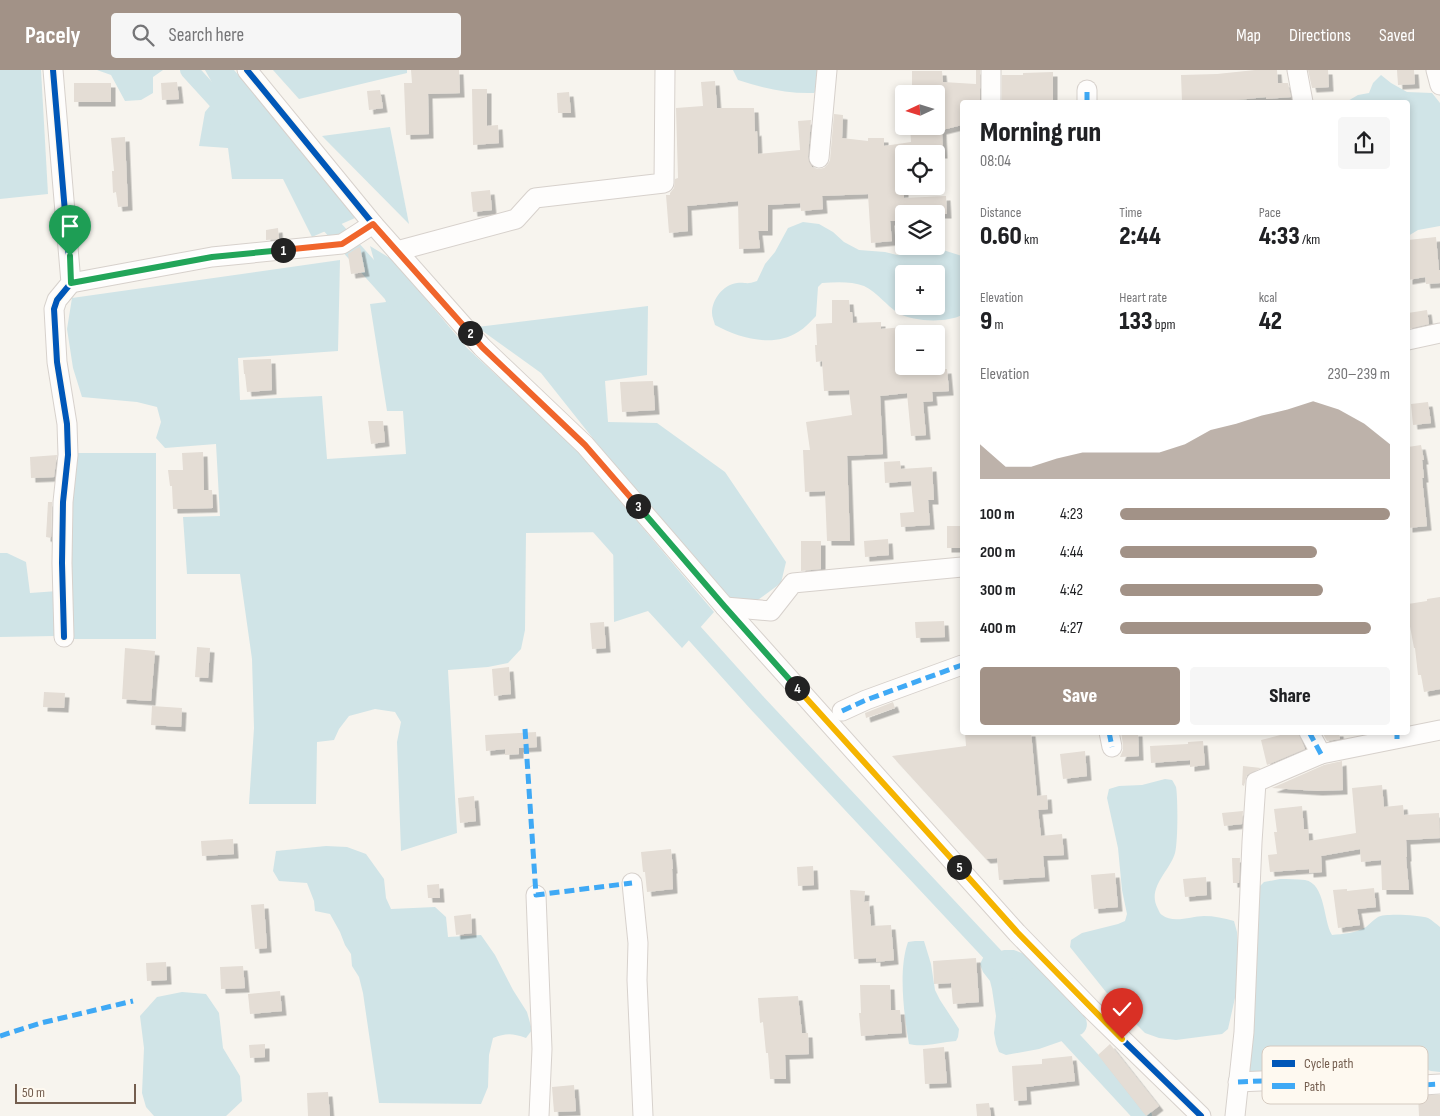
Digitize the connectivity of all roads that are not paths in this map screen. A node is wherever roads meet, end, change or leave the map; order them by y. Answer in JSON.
{"nodes":[{"id":1,"x":53,"y":70,"type":"edge"},
{"id":2,"x":247,"y":70,"type":"edge"},
{"id":3,"x":665,"y":70,"type":"edge"},
{"id":4,"x":827,"y":70,"type":"edge"},
{"id":5,"x":992,"y":70,"type":"edge"},
{"id":6,"x":1297,"y":70,"type":"edge"},
{"id":7,"x":1436,"y":70,"type":"edge"},
{"id":8,"x":1440,"y":85,"type":"edge"},
{"id":9,"x":991,"y":100,"type":"edge"},
{"id":10,"x":1303,"y":100,"type":"edge"},
{"id":11,"x":819,"y":158,"type":"dead end"},
{"id":12,"x":373,"y":224,"type":"junction"},
{"id":13,"x":396,"y":251,"type":"junction"},
{"id":14,"x":71,"y":283,"type":"junction"},
{"id":15,"x":1440,"y":333,"type":"edge"},
{"id":16,"x":1410,"y":340,"type":"edge"},
{"id":17,"x":960,"y":567,"type":"edge"},
{"id":18,"x":725,"y":607,"type":"junction"},
{"id":19,"x":64,"y":637,"type":"dead end"},
{"id":20,"x":960,"y":666,"type":"edge"},
{"id":21,"x":842,"y":711,"type":"dead end"},
{"id":22,"x":1440,"y":730,"type":"edge"},
{"id":23,"x":1410,"y":734,"type":"edge"},
{"id":24,"x":1311,"y":735,"type":"edge"},
{"id":25,"x":1397,"y":736,"type":"edge"},
{"id":26,"x":1321,"y":754,"type":"junction"},
{"id":27,"x":632,"y":883,"type":"dead end"},
{"id":28,"x":536,"y":895,"type":"dead end"},
{"id":29,"x":1262,"y":1081,"type":"edge"},
{"id":30,"x":1238,"y":1082,"type":"junction"},
{"id":31,"x":539,"y":1116,"type":"edge"},
{"id":32,"x":643,"y":1116,"type":"edge"},
{"id":33,"x":1201,"y":1116,"type":"edge"},
{"id":34,"x":1235,"y":1116,"type":"edge"}],
"edges":[{"from":1,"to":14,"type":"street"},
{"from":2,"to":12,"type":"street"},
{"from":3,"to":13,"type":"street"},
{"from":4,"to":11,"type":"street"},
{"from":5,"to":9,"type":"street"},
{"from":6,"to":10,"type":"street"},
{"from":7,"to":8,"type":"street"},
{"from":12,"to":13,"type":"street"},
{"from":12,"to":14,"type":"street"},
{"from":13,"to":18,"type":"street"},
{"from":14,"to":19,"type":"street"},
{"from":15,"to":16,"type":"street"},
{"from":17,"to":18,"type":"street"},
{"from":18,"to":33,"type":"street"},
{"from":20,"to":21,"type":"street"},
{"from":22,"to":23,"type":"street"},
{"from":24,"to":26,"type":"street"},
{"from":25,"to":26,"type":"street"},
{"from":26,"to":30,"type":"street"},
{"from":27,"to":32,"type":"street"},
{"from":28,"to":31,"type":"street"},
{"from":29,"to":30,"type":"street"},
{"from":30,"to":34,"type":"street"}]}
